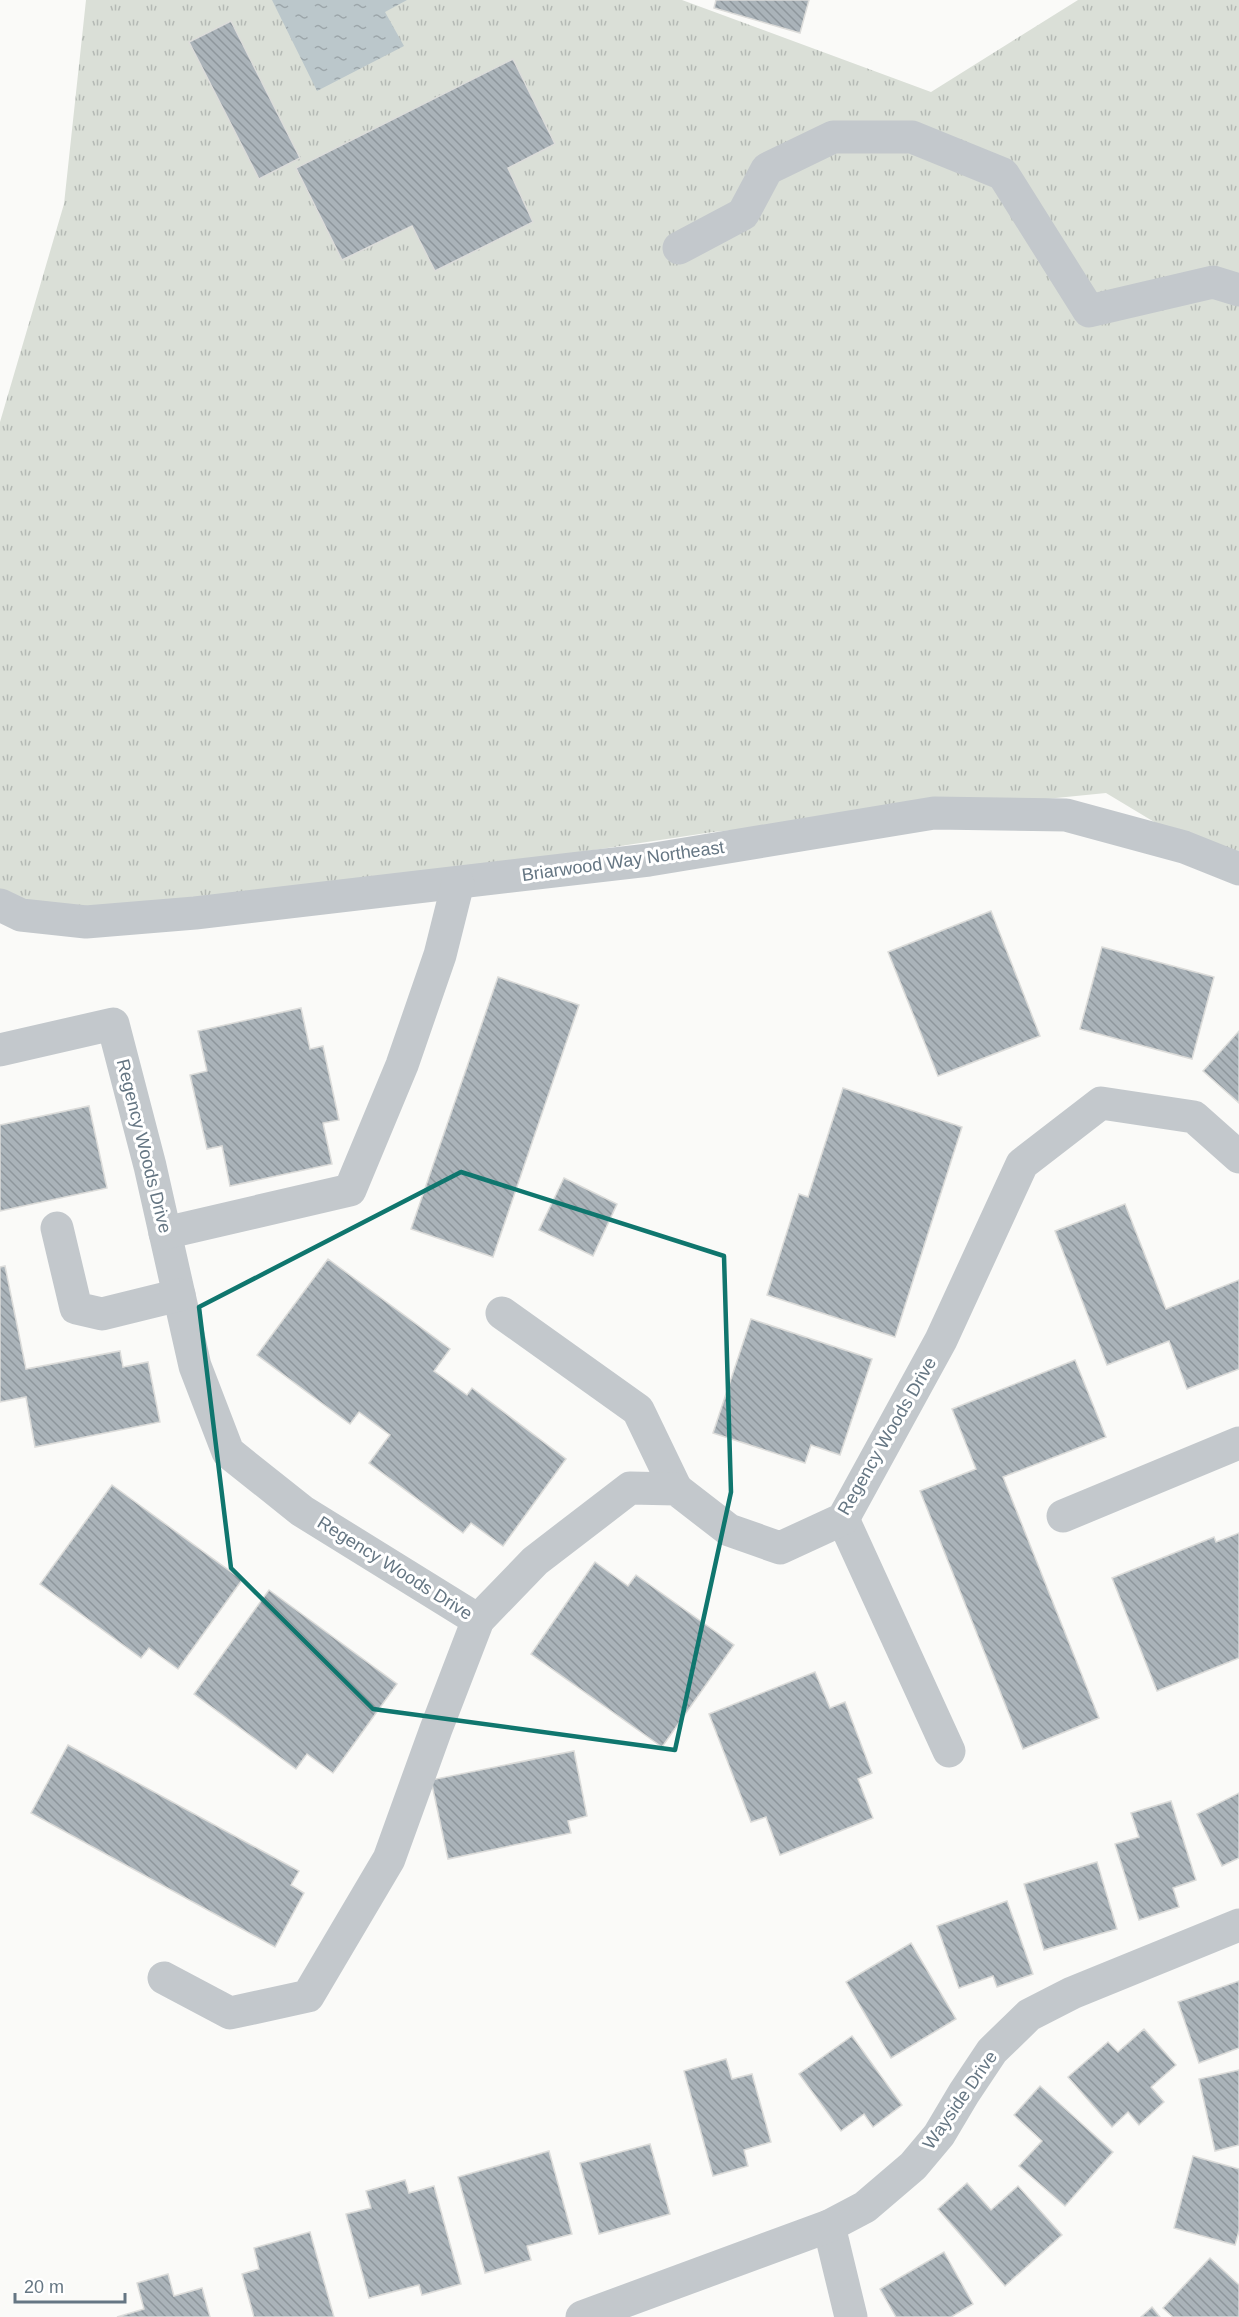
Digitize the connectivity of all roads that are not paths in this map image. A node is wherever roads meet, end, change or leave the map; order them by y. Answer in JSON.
{"nodes":[{"id":1,"x":679,"y":248,"type":"dead end"},
{"id":2,"x":1239,"y":290,"type":"edge"},
{"id":3,"x":1239,"y":869,"type":"edge"},
{"id":4,"x":458,"y":883,"type":"junction"},
{"id":5,"x":0,"y":905,"type":"edge"},
{"id":6,"x":0,"y":1050,"type":"edge"},
{"id":7,"x":1239,"y":1157,"type":"edge"},
{"id":8,"x":57,"y":1228,"type":"dead end"},
{"id":9,"x":165,"y":1233,"type":"junction"},
{"id":10,"x":179,"y":1295,"type":"junction"},
{"id":11,"x":502,"y":1313,"type":"dead end"},
{"id":12,"x":1239,"y":1443,"type":"edge"},
{"id":13,"x":676,"y":1489,"type":"junction"},
{"id":14,"x":1063,"y":1516,"type":"dead end"},
{"id":15,"x":843,"y":1519,"type":"junction"},
{"id":16,"x":478,"y":1620,"type":"junction"},
{"id":17,"x":949,"y":1751,"type":"dead end"},
{"id":18,"x":1239,"y":1925,"type":"edge"},
{"id":19,"x":164,"y":1978,"type":"dead end"},
{"id":20,"x":829,"y":2226,"type":"junction"},
{"id":21,"x":582,"y":2317,"type":"edge"},
{"id":22,"x":851,"y":2317,"type":"edge"}],
"edges":[{"from":1,"to":2,"type":"street"},
{"from":3,"to":4,"type":"street","name":"Briarwood Way Northeast"},
{"from":4,"to":5,"type":"street","name":"Briarwood Way Northeast"},
{"from":4,"to":9,"type":"street"},
{"from":6,"to":9,"type":"street","name":"Regency Woods Drive"},
{"from":7,"to":15,"type":"street","name":"Regency Woods Drive"},
{"from":8,"to":10,"type":"street"},
{"from":9,"to":10,"type":"street","name":"Regency Woods Drive"},
{"from":10,"to":16,"type":"street","name":"Regency Woods Drive"},
{"from":11,"to":13,"type":"street"},
{"from":12,"to":14,"type":"street"},
{"from":13,"to":15,"type":"street","name":"Regency Woods Drive"},
{"from":13,"to":16,"type":"street","name":"Regency Woods Drive"},
{"from":15,"to":17,"type":"street"},
{"from":16,"to":19,"type":"street"},
{"from":18,"to":20,"type":"street","name":"Wayside Drive"},
{"from":20,"to":21,"type":"street","name":"Wayside Drive"},
{"from":20,"to":22,"type":"street"}]}
